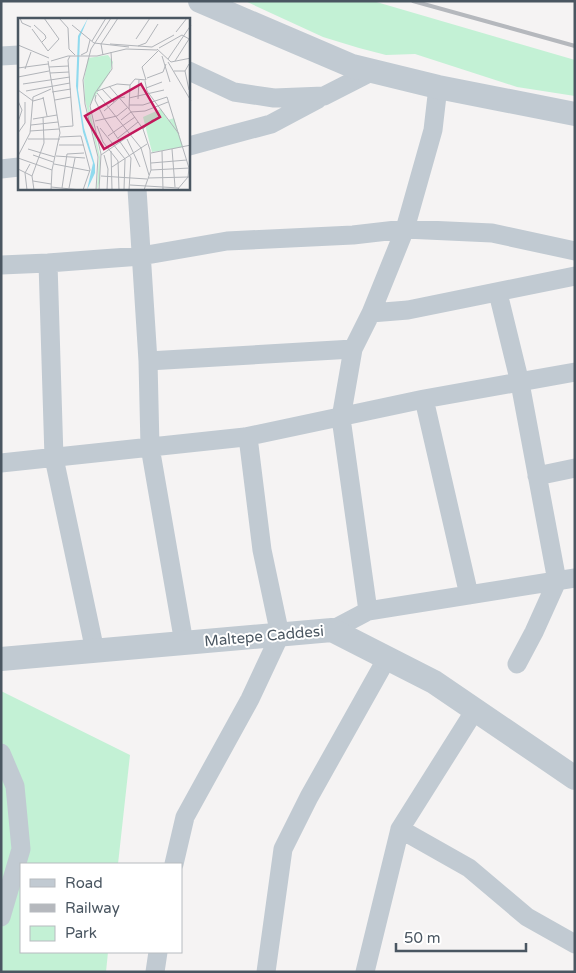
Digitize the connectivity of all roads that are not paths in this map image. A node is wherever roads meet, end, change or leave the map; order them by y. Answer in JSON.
{"nodes":[{"id":1,"x":200,"y":1,"type":"edge"},
{"id":2,"x":18,"y":55,"type":"edge"},
{"id":3,"x":1,"y":56,"type":"edge"},
{"id":4,"x":190,"y":71,"type":"edge"},
{"id":5,"x":373,"y":71,"type":"junction"},
{"id":6,"x":438,"y":87,"type":"junction"},
{"id":7,"x":324,"y":96,"type":"junction"},
{"id":8,"x":575,"y":114,"type":"edge"},
{"id":9,"x":190,"y":146,"type":"edge"},
{"id":10,"x":18,"y":167,"type":"edge"},
{"id":11,"x":1,"y":169,"type":"edge"},
{"id":12,"x":137,"y":190,"type":"edge"},
{"id":13,"x":405,"y":229,"type":"junction"},
{"id":14,"x":575,"y":251,"type":"edge"},
{"id":15,"x":140,"y":256,"type":"junction"},
{"id":16,"x":48,"y":263,"type":"junction"},
{"id":17,"x":1,"y":265,"type":"edge"},
{"id":18,"x":575,"y":276,"type":"edge"},
{"id":19,"x":498,"y":293,"type":"junction"},
{"id":20,"x":371,"y":313,"type":"junction"},
{"id":21,"x":353,"y":349,"type":"junction"},
{"id":22,"x":148,"y":361,"type":"junction"},
{"id":23,"x":575,"y":372,"type":"edge"},
{"id":24,"x":520,"y":383,"type":"junction"},
{"id":25,"x":424,"y":399,"type":"junction"},
{"id":26,"x":342,"y":418,"type":"junction"},
{"id":27,"x":248,"y":437,"type":"junction"},
{"id":28,"x":150,"y":447,"type":"junction"},
{"id":29,"x":54,"y":458,"type":"junction"},
{"id":30,"x":1,"y":463,"type":"edge"},
{"id":31,"x":575,"y":468,"type":"edge"},
{"id":32,"x":537,"y":476,"type":"junction"},
{"id":33,"x":566,"y":580,"type":"edge"},
{"id":34,"x":469,"y":595,"type":"junction"},
{"id":35,"x":368,"y":611,"type":"junction"},
{"id":36,"x":332,"y":630,"type":"junction"},
{"id":37,"x":280,"y":635,"type":"junction"},
{"id":38,"x":184,"y":643,"type":"junction"},
{"id":39,"x":95,"y":651,"type":"junction"},
{"id":40,"x":387,"y":658,"type":"junction"},
{"id":41,"x":1,"y":660,"type":"edge"},
{"id":42,"x":517,"y":664,"type":"dead end"},
{"id":43,"x":475,"y":710,"type":"junction"},
{"id":44,"x":1,"y":753,"type":"edge"},
{"id":45,"x":575,"y":778,"type":"edge"},
{"id":46,"x":400,"y":829,"type":"junction"},
{"id":47,"x":174,"y":863,"type":"edge"},
{"id":48,"x":1,"y":917,"type":"edge"},
{"id":49,"x":575,"y":944,"type":"edge"},
{"id":50,"x":158,"y":953,"type":"edge"},
{"id":51,"x":155,"y":972,"type":"edge"},
{"id":52,"x":266,"y":972,"type":"edge"},
{"id":53,"x":364,"y":972,"type":"edge"}],
"edges":[{"from":1,"to":5,"type":"street"},
{"from":2,"to":3,"type":"street"},
{"from":4,"to":7,"type":"street"},
{"from":5,"to":6,"type":"street"},
{"from":5,"to":7,"type":"street"},
{"from":6,"to":8,"type":"street"},
{"from":6,"to":13,"type":"street"},
{"from":7,"to":9,"type":"street"},
{"from":10,"to":11,"type":"street"},
{"from":12,"to":15,"type":"street"},
{"from":13,"to":14,"type":"street"},
{"from":13,"to":15,"type":"street"},
{"from":13,"to":20,"type":"street"},
{"from":15,"to":16,"type":"street"},
{"from":15,"to":22,"type":"street"},
{"from":16,"to":17,"type":"street"},
{"from":16,"to":29,"type":"street"},
{"from":18,"to":19,"type":"street"},
{"from":19,"to":20,"type":"street"},
{"from":19,"to":24,"type":"street"},
{"from":20,"to":21,"type":"street"},
{"from":21,"to":22,"type":"street"},
{"from":21,"to":26,"type":"street"},
{"from":22,"to":28,"type":"street"},
{"from":23,"to":24,"type":"street"},
{"from":24,"to":25,"type":"street"},
{"from":24,"to":32,"type":"street"},
{"from":25,"to":26,"type":"street"},
{"from":25,"to":34,"type":"street"},
{"from":26,"to":27,"type":"street"},
{"from":26,"to":35,"type":"street"},
{"from":27,"to":28,"type":"street"},
{"from":27,"to":37,"type":"street"},
{"from":28,"to":29,"type":"street"},
{"from":28,"to":38,"type":"street"},
{"from":29,"to":30,"type":"street"},
{"from":29,"to":39,"type":"street"},
{"from":31,"to":32,"type":"street"},
{"from":32,"to":33,"type":"street"},
{"from":33,"to":34,"type":"street"},
{"from":33,"to":42,"type":"street"},
{"from":34,"to":35,"type":"street"},
{"from":35,"to":36,"type":"street"},
{"from":36,"to":37,"type":"street","name":"Maltepe Caddesi"},
{"from":36,"to":40,"type":"street","name":"Maltepe Caddesi"},
{"from":37,"to":38,"type":"street","name":"Maltepe Caddesi"},
{"from":37,"to":47,"type":"street"},
{"from":38,"to":39,"type":"street","name":"Maltepe Caddesi"},
{"from":39,"to":41,"type":"street","name":"Maltepe Caddesi"},
{"from":40,"to":43,"type":"street","name":"Maltepe Caddesi"},
{"from":40,"to":52,"type":"street"},
{"from":43,"to":45,"type":"street","name":"Maltepe Caddesi"},
{"from":43,"to":46,"type":"street"},
{"from":44,"to":48,"type":"street"},
{"from":46,"to":49,"type":"street"},
{"from":46,"to":53,"type":"street"},
{"from":50,"to":51,"type":"street"}]}
